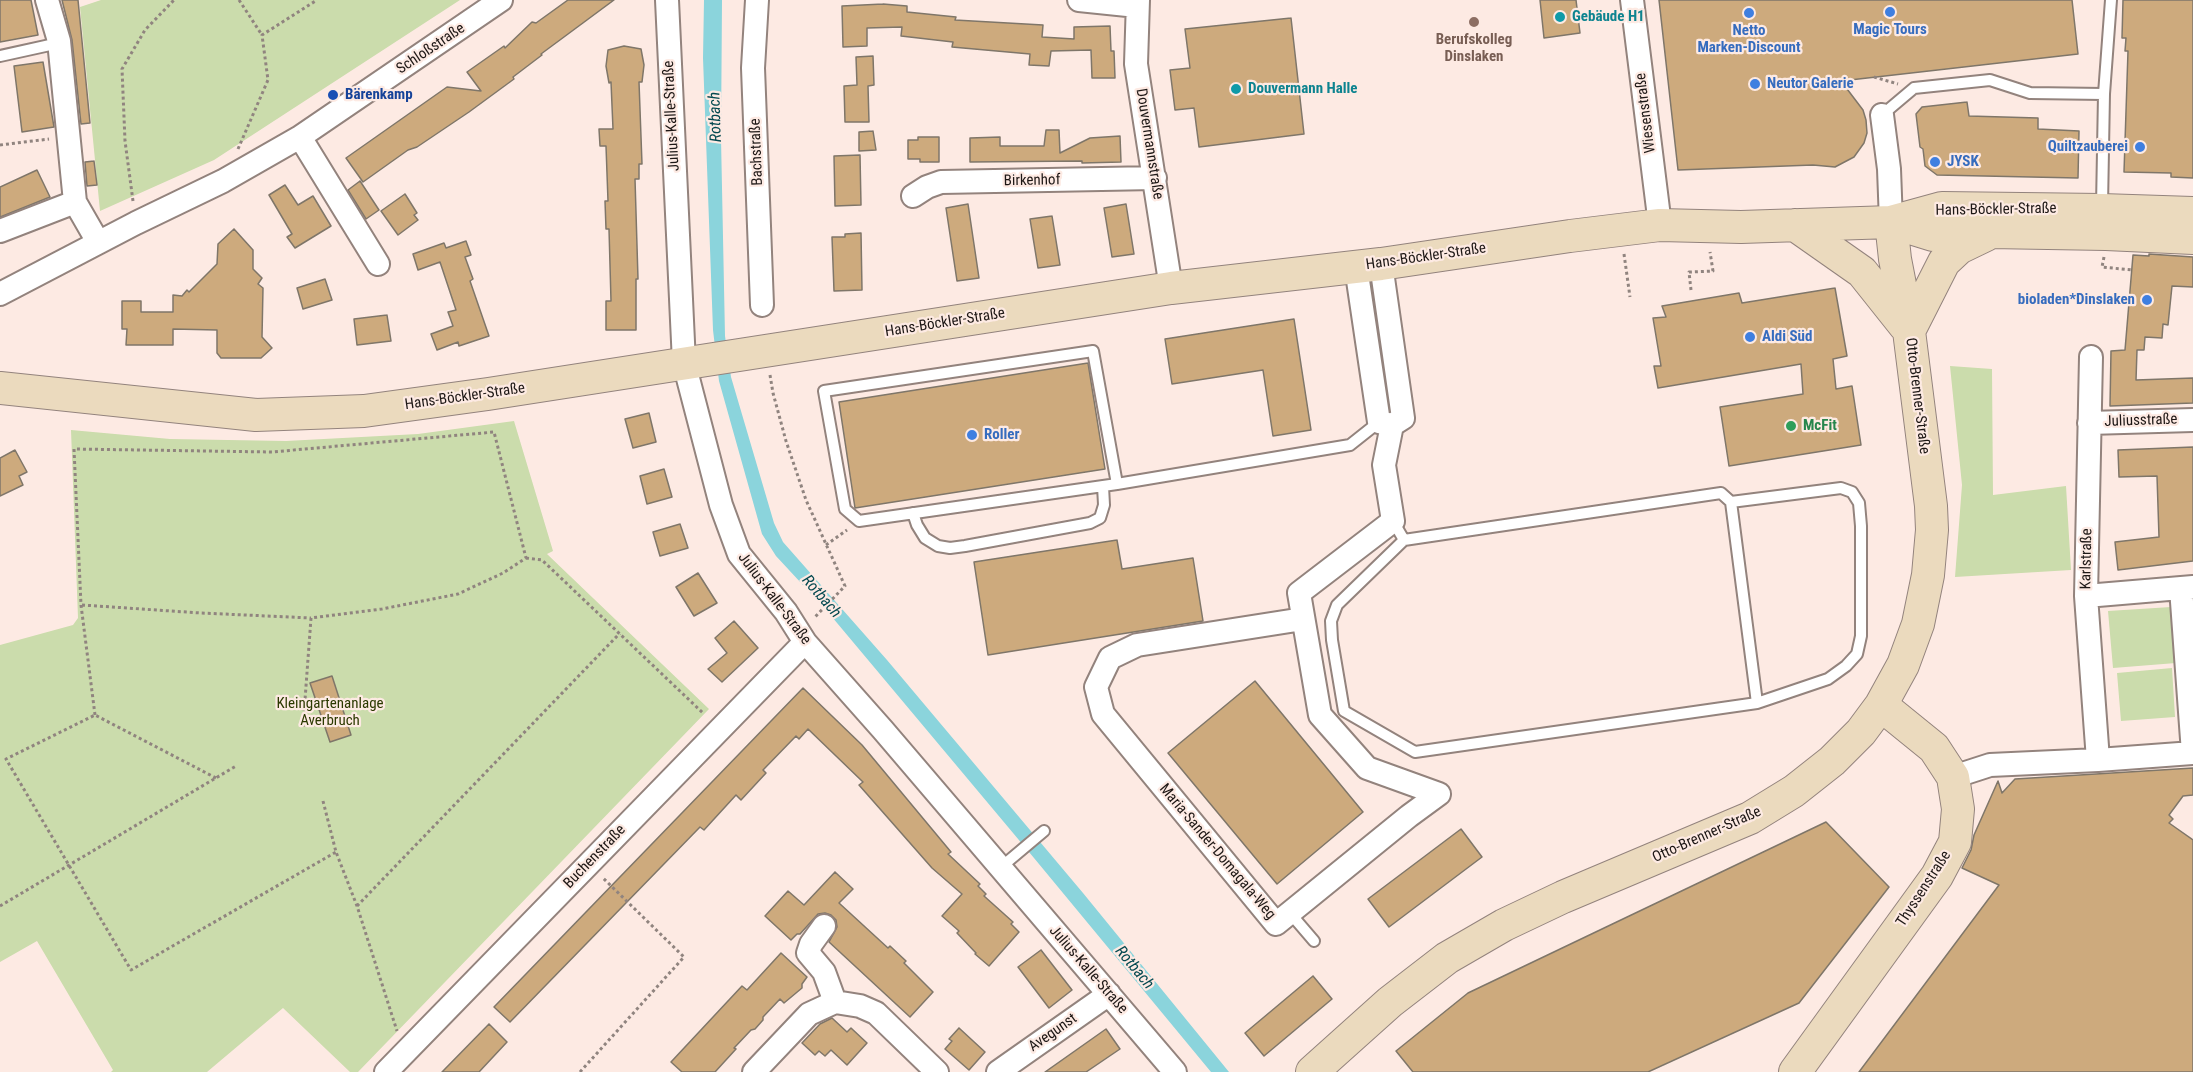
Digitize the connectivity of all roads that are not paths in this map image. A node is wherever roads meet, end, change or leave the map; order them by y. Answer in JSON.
{"nodes":[{"id":1,"x":47,"y":0,"type":"edge"},
{"id":2,"x":501,"y":0,"type":"edge"},
{"id":3,"x":667,"y":0,"type":"edge"},
{"id":4,"x":757,"y":0,"type":"edge"},
{"id":5,"x":1079,"y":0,"type":"edge"},
{"id":6,"x":1632,"y":0,"type":"edge"},
{"id":7,"x":2110,"y":0,"type":"edge"},
{"id":8,"x":1138,"y":3,"type":"edge"},
{"id":9,"x":59,"y":42,"type":"junction"},
{"id":10,"x":0,"y":56,"type":"edge"},
{"id":11,"x":2104,"y":94,"type":"junction"},
{"id":12,"x":1882,"y":115,"type":"joint"},
{"id":13,"x":300,"y":137,"type":"junction"},
{"id":14,"x":1155,"y":178,"type":"junction"},
{"id":15,"x":913,"y":196,"type":"dead end"},
{"id":16,"x":75,"y":202,"type":"junction"},
{"id":17,"x":2102,"y":210,"type":"junction"},
{"id":18,"x":2193,"y":213,"type":"edge"},
{"id":19,"x":1891,"y":222,"type":"junction"},
{"id":20,"x":1660,"y":225,"type":"junction"},
{"id":21,"x":1796,"y":225,"type":"junction"},
{"id":22,"x":0,"y":231,"type":"edge"},
{"id":23,"x":1990,"y":232,"type":"junction"},
{"id":24,"x":2193,"y":238,"type":"edge"},
{"id":25,"x":98,"y":242,"type":"junction"},
{"id":26,"x":378,"y":264,"type":"dead end"},
{"id":27,"x":1369,"y":265,"type":"junction"},
{"id":28,"x":1171,"y":288,"type":"junction"},
{"id":29,"x":0,"y":294,"type":"edge"},
{"id":30,"x":762,"y":305,"type":"dead end"},
{"id":31,"x":1909,"y":332,"type":"junction"},
{"id":32,"x":2091,"y":357,"type":"dead end"},
{"id":33,"x":695,"y":361,"type":"junction"},
{"id":34,"x":0,"y":388,"type":"edge"},
{"id":35,"x":2193,"y":420,"type":"edge"},
{"id":36,"x":1391,"y":421,"type":"junction"},
{"id":37,"x":2089,"y":423,"type":"junction"},
{"id":38,"x":1117,"y":484,"type":"junction"},
{"id":39,"x":1103,"y":486,"type":"junction"},
{"id":40,"x":1731,"y":502,"type":"junction"},
{"id":41,"x":913,"y":513,"type":"junction"},
{"id":42,"x":1398,"y":530,"type":"junction"},
{"id":43,"x":2187,"y":587,"type":"edge"},
{"id":44,"x":2086,"y":596,"type":"junction"},
{"id":45,"x":1303,"y":619,"type":"junction"},
{"id":46,"x":805,"y":642,"type":"junction"},
{"id":47,"x":1757,"y":703,"type":"junction"},
{"id":48,"x":1881,"y":705,"type":"junction"},
{"id":49,"x":2193,"y":753,"type":"edge"},
{"id":50,"x":2098,"y":760,"type":"junction"},
{"id":51,"x":1953,"y":777,"type":"junction"},
{"id":52,"x":1044,"y":831,"type":"dead end"},
{"id":53,"x":1009,"y":861,"type":"junction"},
{"id":54,"x":1290,"y":913,"type":"junction"},
{"id":55,"x":824,"y":926,"type":"dead end"},
{"id":56,"x":1314,"y":941,"type":"dead end"},
{"id":57,"x":1109,"y":994,"type":"junction"},
{"id":58,"x":835,"y":1002,"type":"junction"},
{"id":59,"x":386,"y":1072,"type":"edge"},
{"id":60,"x":754,"y":1072,"type":"edge"},
{"id":61,"x":936,"y":1072,"type":"edge"},
{"id":62,"x":998,"y":1072,"type":"edge"},
{"id":63,"x":1175,"y":1072,"type":"edge"},
{"id":64,"x":1312,"y":1072,"type":"edge"},
{"id":65,"x":1795,"y":1072,"type":"edge"}],
"edges":[{"from":1,"to":9,"type":"street"},
{"from":2,"to":13,"type":"street","name":"Schloßstraße"},
{"from":3,"to":33,"type":"street","name":"Julius-Kalle-Straße"},
{"from":4,"to":30,"type":"street","name":"Bachstraße"},
{"from":5,"to":8,"type":"street"},
{"from":6,"to":20,"type":"street","name":"Wiesenstraße"},
{"from":7,"to":11,"type":"lane"},
{"from":8,"to":14,"type":"street","name":"Douvermannstraße"},
{"from":9,"to":10,"type":"lane"},
{"from":9,"to":16,"type":"street"},
{"from":11,"to":12,"type":"lane"},
{"from":11,"to":17,"type":"lane"},
{"from":12,"to":19,"type":"street"},
{"from":13,"to":25,"type":"street","name":"Schloßstraße"},
{"from":13,"to":26,"type":"street"},
{"from":14,"to":15,"type":"street","name":"Birkenhof"},
{"from":14,"to":28,"type":"street","name":"Douvermannstraße"},
{"from":16,"to":22,"type":"street"},
{"from":16,"to":25,"type":"street"},
{"from":17,"to":18,"type":"main road","name":"Hans-Böckler-Straße"},
{"from":17,"to":19,"type":"main road","name":"Hans-Böckler-Straße"},
{"from":19,"to":21,"type":"main road","name":"Hans-Böckler-Straße"},
{"from":19,"to":23,"type":"main road","name":"Hans-Böckler-Straße"},
{"from":19,"to":31,"type":"main road","name":"Otto-Brenner-Straße"},
{"from":20,"to":21,"type":"main road","name":"Hans-Böckler-Straße"},
{"from":20,"to":27,"type":"main road","name":"Hans-Böckler-Straße"},
{"from":21,"to":31,"type":"main road"},
{"from":23,"to":24,"type":"main road","name":"Hans-Böckler-Straße"},
{"from":23,"to":31,"type":"main road","name":"Hans-Böckler-Straße"},
{"from":25,"to":29,"type":"street","name":"Schloßstraße"},
{"from":27,"to":28,"type":"main road","name":"Hans-Böckler-Straße"},
{"from":27,"to":36,"type":"street"},
{"from":28,"to":33,"type":"main road","name":"Hans-Böckler-Straße"},
{"from":31,"to":48,"type":"main road","name":"Otto-Brenner-Straße"},
{"from":32,"to":37,"type":"street","name":"Karlstraße"},
{"from":33,"to":34,"type":"main road","name":"Hans-Böckler-Straße"},
{"from":33,"to":46,"type":"street","name":"Julius-Kalle-Straße"},
{"from":35,"to":37,"type":"street","name":"Juliusstraße"},
{"from":36,"to":38,"type":"lane"},
{"from":36,"to":42,"type":"street"},
{"from":37,"to":44,"type":"street","name":"Karlstraße"},
{"from":38,"to":39,"type":"lane"},
{"from":38,"to":41,"type":"lane"},
{"from":39,"to":41,"type":"lane"},
{"from":39,"to":41,"type":"lane"},
{"from":40,"to":42,"type":"lane"},
{"from":40,"to":47,"type":"lane"},
{"from":40,"to":47,"type":"lane"},
{"from":42,"to":45,"type":"street","name":"Maria-Sander-Domagala-Weg"},
{"from":42,"to":47,"type":"lane"},
{"from":43,"to":44,"type":"street"},
{"from":43,"to":49,"type":"street"},
{"from":44,"to":50,"type":"street","name":"Karlstraße"},
{"from":45,"to":54,"type":"street","name":"Maria-Sander-Domagala-Weg"},
{"from":45,"to":54,"type":"street","name":"Maria-Sander-Domagala-Weg"},
{"from":46,"to":53,"type":"street","name":"Julius-Kalle-Straße"},
{"from":46,"to":59,"type":"street","name":"Buchenstraße"},
{"from":48,"to":51,"type":"main road","name":"Thyssenstraße"},
{"from":48,"to":64,"type":"main road","name":"Otto-Brenner-Straße"},
{"from":49,"to":50,"type":"street"},
{"from":50,"to":51,"type":"street"},
{"from":51,"to":65,"type":"main road","name":"Thyssenstraße"},
{"from":52,"to":53,"type":"lane"},
{"from":53,"to":57,"type":"street","name":"Julius-Kalle-Straße"},
{"from":54,"to":56,"type":"lane"},
{"from":55,"to":58,"type":"street"},
{"from":57,"to":62,"type":"street","name":"Avegunst"},
{"from":57,"to":63,"type":"street","name":"Julius-Kalle-Straße"},
{"from":58,"to":60,"type":"street"},
{"from":58,"to":61,"type":"street"}]}
